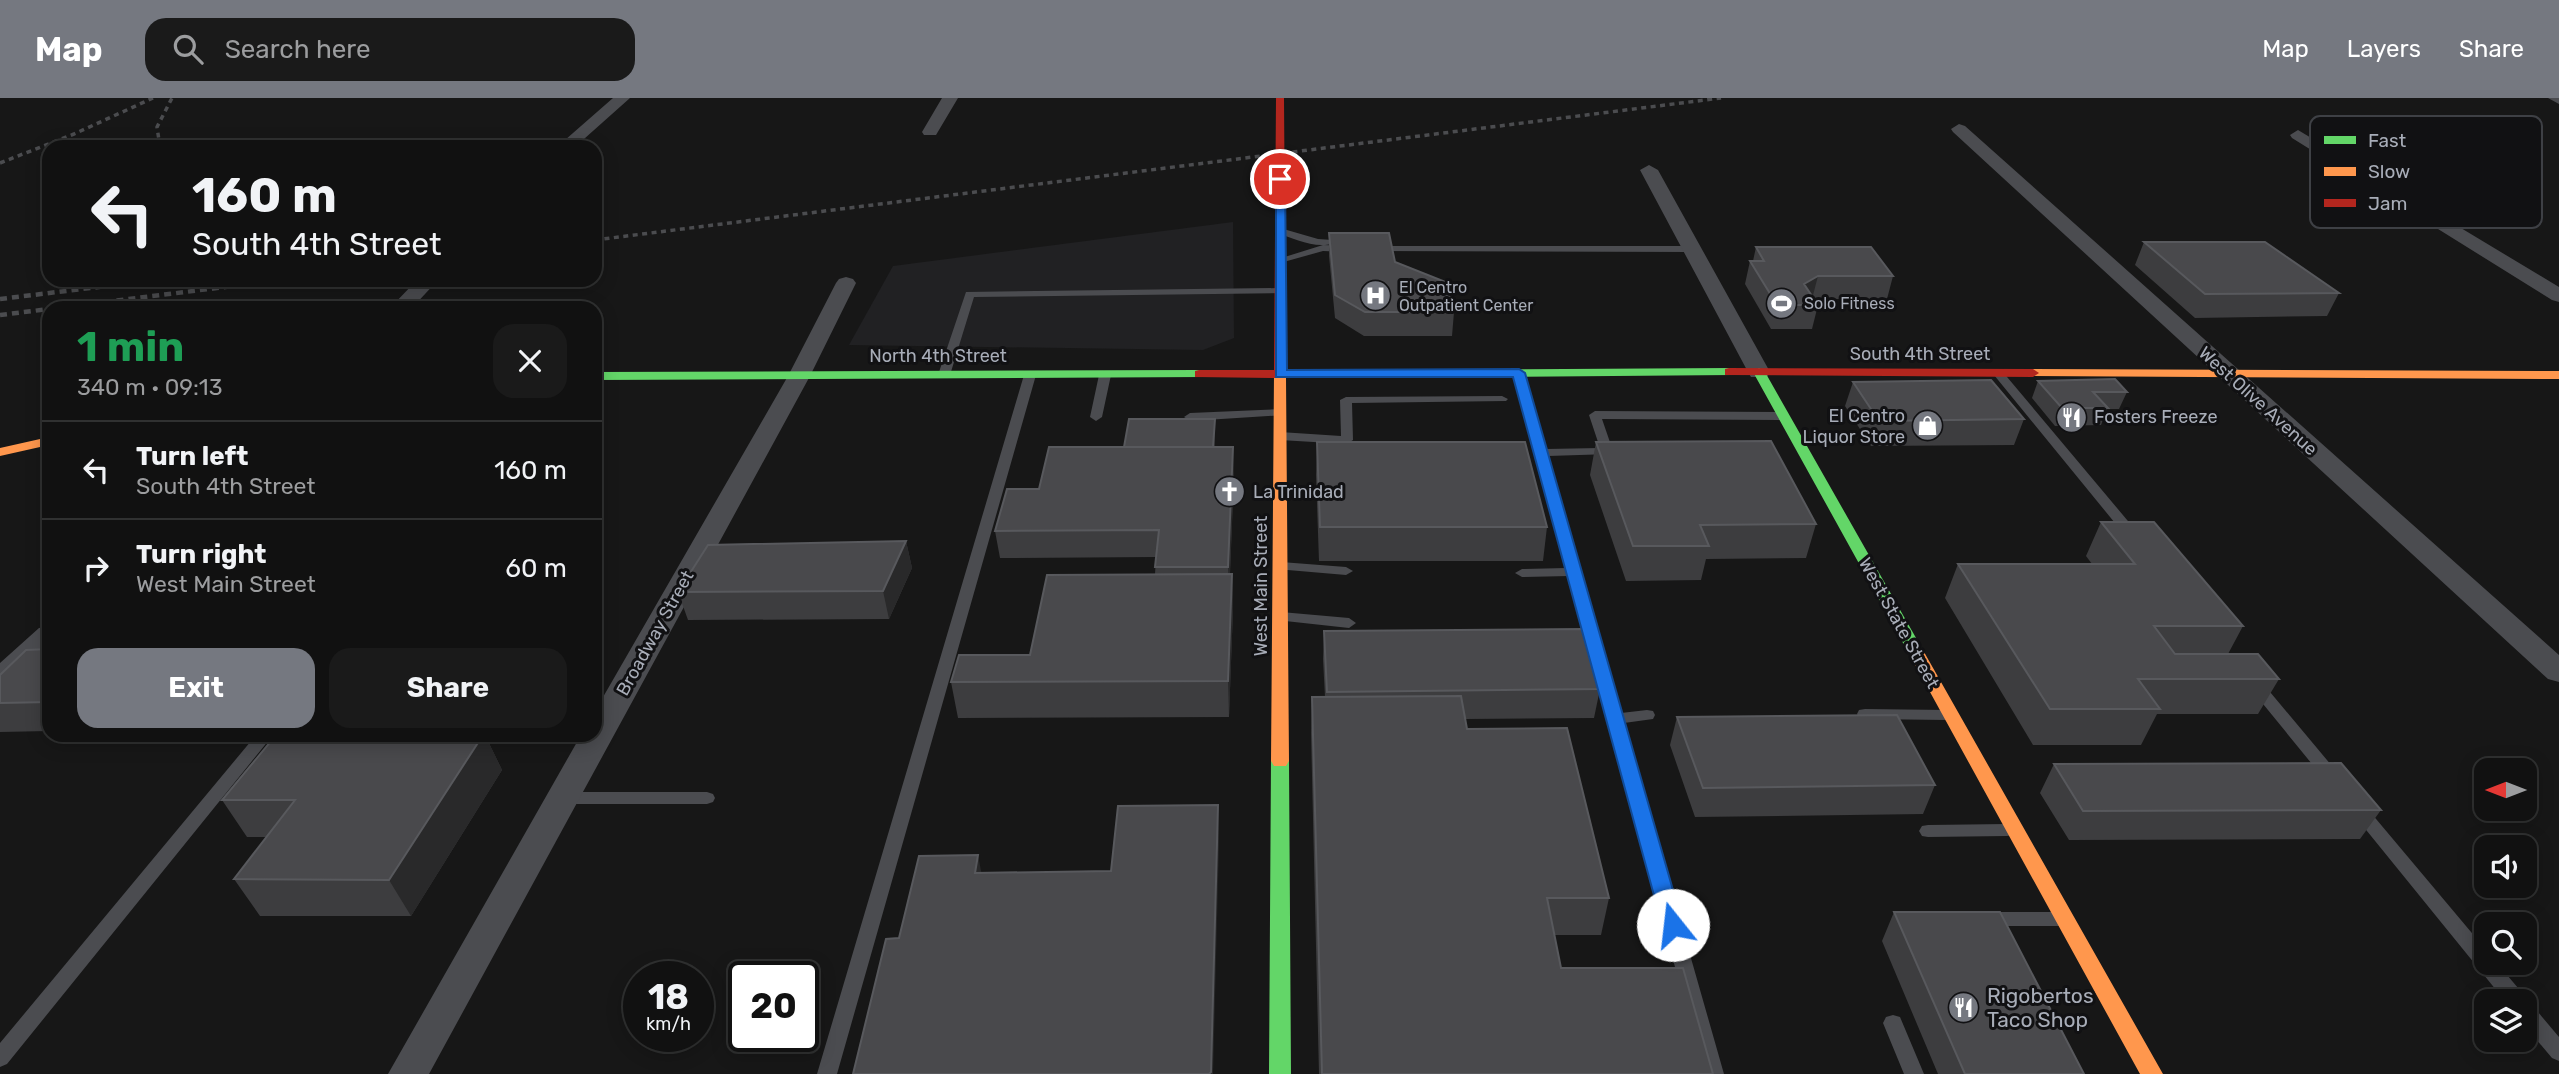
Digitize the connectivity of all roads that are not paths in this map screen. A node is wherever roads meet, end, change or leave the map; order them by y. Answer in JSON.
{"nodes":[{"id":1,"x":622,"y":98,"type":"edge"},
{"id":2,"x":950,"y":98,"type":"edge"},
{"id":3,"x":1280,"y":98,"type":"edge"},
{"id":4,"x":1959,"y":129,"type":"dead end"},
{"id":5,"x":930,"y":131,"type":"dead end"},
{"id":6,"x":2298,"y":135,"type":"dead end"},
{"id":7,"x":573,"y":140,"type":"edge"},
{"id":8,"x":2310,"y":142,"type":"edge"},
{"id":9,"x":1649,"y":170,"type":"dead end"},
{"id":10,"x":2449,"y":228,"type":"edge"},
{"id":11,"x":1280,"y":231,"type":"junction"},
{"id":12,"x":1690,"y":246,"type":"junction"},
{"id":13,"x":1280,"y":260,"type":"junction"},
{"id":14,"x":846,"y":283,"type":"dead end"},
{"id":15,"x":421,"y":287,"type":"edge"},
{"id":16,"x":1280,"y":290,"type":"junction"},
{"id":17,"x":2559,"y":296,"type":"edge"},
{"id":18,"x":407,"y":301,"type":"edge"},
{"id":19,"x":1759,"y":372,"type":"junction"},
{"id":20,"x":1519,"y":373,"type":"junction"},
{"id":21,"x":1998,"y":373,"type":"junction"},
{"id":22,"x":1280,"y":374,"type":"junction"},
{"id":23,"x":2228,"y":374,"type":"junction"},
{"id":24,"x":944,"y":375,"type":"junction"},
{"id":25,"x":1030,"y":375,"type":"junction"},
{"id":26,"x":1105,"y":375,"type":"junction"},
{"id":27,"x":2559,"y":375,"type":"edge"},
{"id":28,"x":602,"y":376,"type":"edge"},
{"id":29,"x":799,"y":376,"type":"junction"},
{"id":30,"x":1502,"y":399,"type":"dead end"},
{"id":31,"x":1280,"y":413,"type":"junction"},
{"id":32,"x":1096,"y":416,"type":"dead end"},
{"id":33,"x":1783,"y":416,"type":"junction"},
{"id":34,"x":1190,"y":417,"type":"edge"},
{"id":35,"x":1280,"y":436,"type":"junction"},
{"id":36,"x":42,"y":443,"type":"edge"},
{"id":37,"x":0,"y":452,"type":"edge"},
{"id":38,"x":1541,"y":453,"type":"junction"},
{"id":39,"x":2146,"y":552,"type":"edge"},
{"id":40,"x":1280,"y":566,"type":"junction"},
{"id":41,"x":1346,"y":571,"type":"dead end"},
{"id":42,"x":1574,"y":572,"type":"junction"},
{"id":43,"x":1522,"y":573,"type":"dead end"},
{"id":44,"x":1280,"y":617,"type":"junction"},
{"id":45,"x":1349,"y":623,"type":"dead end"},
{"id":46,"x":42,"y":641,"type":"edge"},
{"id":47,"x":2242,"y":668,"type":"edge"},
{"id":48,"x":2559,"y":672,"type":"edge"},
{"id":49,"x":0,"y":680,"type":"edge"},
{"id":50,"x":1865,"y":714,"type":"edge"},
{"id":51,"x":1647,"y":715,"type":"dead end"},
{"id":52,"x":1950,"y":715,"type":"junction"},
{"id":53,"x":1615,"y":719,"type":"junction"},
{"id":54,"x":602,"y":728,"type":"edge"},
{"id":55,"x":259,"y":742,"type":"edge"},
{"id":56,"x":594,"y":742,"type":"edge"},
{"id":57,"x":563,"y":798,"type":"junction"},
{"id":58,"x":706,"y":798,"type":"dead end"},
{"id":59,"x":2014,"y":829,"type":"junction"},
{"id":60,"x":1928,"y":831,"type":"dead end"},
{"id":61,"x":1975,"y":919,"type":"edge"},
{"id":62,"x":2064,"y":919,"type":"junction"},
{"id":63,"x":2507,"y":989,"type":"edge"},
{"id":64,"x":1893,"y":1023,"type":"dead end"},
{"id":65,"x":2537,"y":1025,"type":"edge"},
{"id":66,"x":2559,"y":1052,"type":"edge"},
{"id":67,"x":0,"y":1058,"type":"edge"},
{"id":68,"x":408,"y":1074,"type":"edge"},
{"id":69,"x":827,"y":1074,"type":"edge"},
{"id":70,"x":1280,"y":1074,"type":"edge"},
{"id":71,"x":1714,"y":1074,"type":"edge"},
{"id":72,"x":1913,"y":1074,"type":"edge"},
{"id":73,"x":2152,"y":1074,"type":"edge"}],
"edges":[{"from":1,"to":7,"type":"street"},
{"from":2,"to":5,"type":"street"},
{"from":3,"to":11,"type":"main road","name":"West Main Street"},
{"from":4,"to":23,"type":"street","name":"West Olive Avenue"},
{"from":6,"to":8,"type":"street"},
{"from":9,"to":12,"type":"street","name":"West State Street"},
{"from":10,"to":17,"type":"street"},
{"from":11,"to":12,"type":"lane"},
{"from":11,"to":13,"type":"main road","name":"West Main Street"},
{"from":12,"to":13,"type":"lane"},
{"from":12,"to":19,"type":"street","name":"West State Street"},
{"from":13,"to":16,"type":"main road","name":"West Main Street"},
{"from":14,"to":29,"type":"street","name":"Broadway Street"},
{"from":15,"to":18,"type":"street"},
{"from":16,"to":22,"type":"main road","name":"West Main Street"},
{"from":16,"to":24,"type":"lane"},
{"from":19,"to":20,"type":"main road","name":"South 4th Street"},
{"from":19,"to":21,"type":"main road","name":"South 4th Street"},
{"from":19,"to":33,"type":"main road","name":"West State Street"},
{"from":20,"to":22,"type":"main road","name":"South 4th Street"},
{"from":20,"to":38,"type":"lane"},
{"from":21,"to":23,"type":"main road","name":"South 4th Street"},
{"from":21,"to":39,"type":"lane"},
{"from":22,"to":26,"type":"main road","name":"North 4th Street"},
{"from":22,"to":31,"type":"main road","name":"West Main Street"},
{"from":23,"to":27,"type":"main road","name":"South 4th Street"},
{"from":23,"to":48,"type":"street","name":"West Olive Avenue"},
{"from":24,"to":25,"type":"main road","name":"North 4th Street"},
{"from":24,"to":29,"type":"main road","name":"North 4th Street"},
{"from":25,"to":26,"type":"main road","name":"North 4th Street"},
{"from":25,"to":69,"type":"lane"},
{"from":26,"to":32,"type":"lane"},
{"from":28,"to":29,"type":"main road","name":"North 4th Street"},
{"from":29,"to":54,"type":"street","name":"Broadway Street"},
{"from":30,"to":35,"type":"lane"},
{"from":31,"to":34,"type":"lane"},
{"from":31,"to":35,"type":"main road","name":"West Main Street"},
{"from":33,"to":38,"type":"lane"},
{"from":33,"to":52,"type":"main road","name":"West State Street"},
{"from":35,"to":40,"type":"main road","name":"West Main Street"},
{"from":36,"to":37,"type":"main road"},
{"from":38,"to":42,"type":"lane"},
{"from":40,"to":41,"type":"lane"},
{"from":40,"to":44,"type":"main road","name":"West Main Street"},
{"from":42,"to":43,"type":"lane"},
{"from":42,"to":53,"type":"lane"},
{"from":44,"to":45,"type":"lane"},
{"from":44,"to":70,"type":"main road","name":"West Main Street"},
{"from":46,"to":49,"type":"street"},
{"from":47,"to":63,"type":"lane"},
{"from":50,"to":52,"type":"lane"},
{"from":51,"to":53,"type":"lane"},
{"from":52,"to":59,"type":"main road","name":"West State Street"},
{"from":53,"to":71,"type":"lane"},
{"from":55,"to":67,"type":"lane"},
{"from":56,"to":57,"type":"street","name":"Broadway Street"},
{"from":57,"to":58,"type":"lane"},
{"from":57,"to":68,"type":"street","name":"Broadway Street"},
{"from":59,"to":60,"type":"lane"},
{"from":59,"to":62,"type":"main road","name":"West State Street"},
{"from":61,"to":62,"type":"lane"},
{"from":62,"to":73,"type":"main road","name":"West State Street"},
{"from":64,"to":72,"type":"lane"},
{"from":65,"to":66,"type":"lane"}]}
